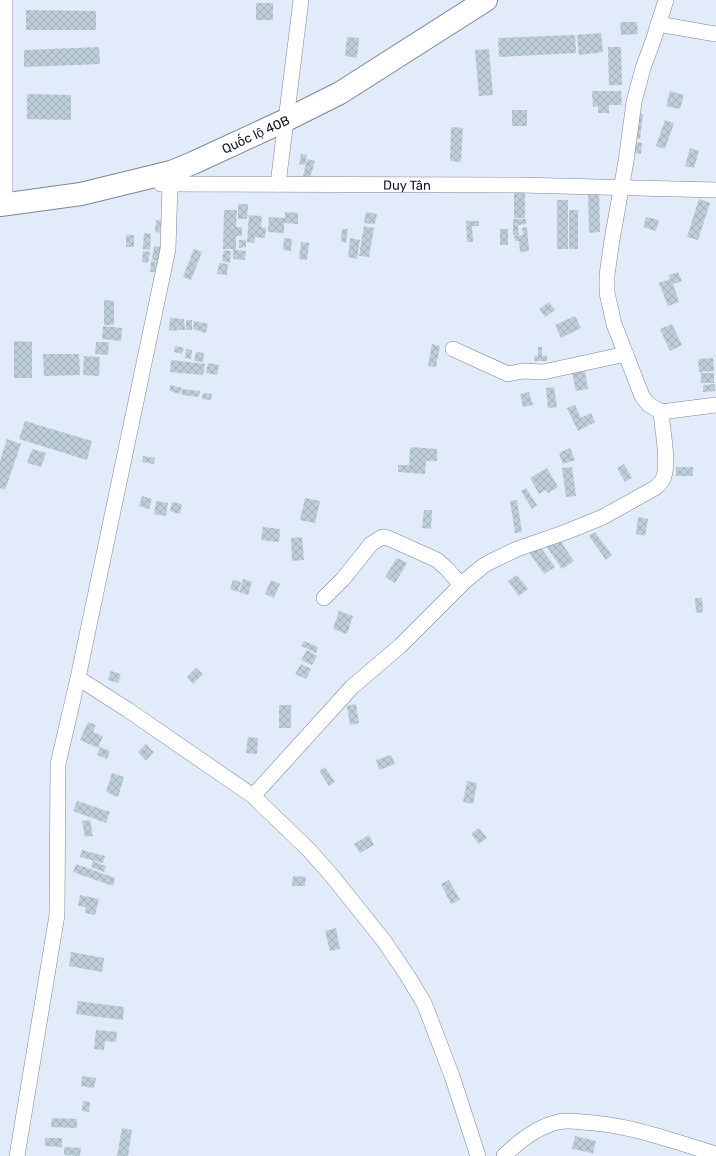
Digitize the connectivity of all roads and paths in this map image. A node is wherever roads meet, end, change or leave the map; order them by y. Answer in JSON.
{"nodes":[{"id":1,"x":4,"y":0,"type":"edge"},
{"id":2,"x":301,"y":0,"type":"edge"},
{"id":3,"x":486,"y":0,"type":"edge"},
{"id":4,"x":666,"y":0,"type":"edge"},
{"id":5,"x":658,"y":24,"type":"junction"},
{"id":6,"x":716,"y":34,"type":"edge"},
{"id":7,"x":3,"y":48,"type":"edge"},
{"id":8,"x":286,"y":120,"type":"junction"},
{"id":9,"x":170,"y":184,"type":"junction"},
{"id":10,"x":278,"y":184,"type":"junction"},
{"id":11,"x":622,"y":188,"type":"junction"},
{"id":12,"x":98,"y":190,"type":"junction"},
{"id":13,"x":716,"y":190,"type":"edge"},
{"id":14,"x":3,"y":205,"type":"edge"},
{"id":15,"x":453,"y":349,"type":"dead end"},
{"id":16,"x":626,"y":354,"type":"junction"},
{"id":17,"x":716,"y":405,"type":"edge"},
{"id":18,"x":660,"y":412,"type":"junction"},
{"id":19,"x":461,"y":585,"type":"junction"},
{"id":20,"x":324,"y":598,"type":"dead end"},
{"id":21,"x":78,"y":678,"type":"junction"},
{"id":22,"x":253,"y":796,"type":"junction"},
{"id":23,"x":716,"y":1154,"type":"edge"},
{"id":24,"x":17,"y":1156,"type":"edge"},
{"id":25,"x":478,"y":1156,"type":"edge"},
{"id":26,"x":504,"y":1156,"type":"edge"}],
"edges":[{"from":1,"to":7,"type":"street"},
{"from":2,"to":8,"type":"street"},
{"from":3,"to":8,"type":"highway","name":"Quốc lộ 40B"},
{"from":4,"to":5,"type":"street"},
{"from":5,"to":6,"type":"street"},
{"from":5,"to":11,"type":"street"},
{"from":7,"to":14,"type":"street"},
{"from":8,"to":10,"type":"street"},
{"from":8,"to":12,"type":"highway","name":"Quốc lộ 40B"},
{"from":9,"to":10,"type":"street","name":"Duy Tân"},
{"from":9,"to":12,"type":"street","name":"Duy Tân"},
{"from":9,"to":21,"type":"street"},
{"from":10,"to":11,"type":"street","name":"Duy Tân"},
{"from":11,"to":13,"type":"street","name":"Duy Tân"},
{"from":11,"to":16,"type":"street"},
{"from":12,"to":14,"type":"highway","name":"Quốc lộ 40B"},
{"from":15,"to":16,"type":"street"},
{"from":16,"to":18,"type":"street"},
{"from":17,"to":18,"type":"street"},
{"from":18,"to":19,"type":"street"},
{"from":19,"to":20,"type":"street"},
{"from":19,"to":22,"type":"street"},
{"from":21,"to":22,"type":"street"},
{"from":21,"to":24,"type":"street"},
{"from":22,"to":25,"type":"street"},
{"from":23,"to":26,"type":"street"}]}
